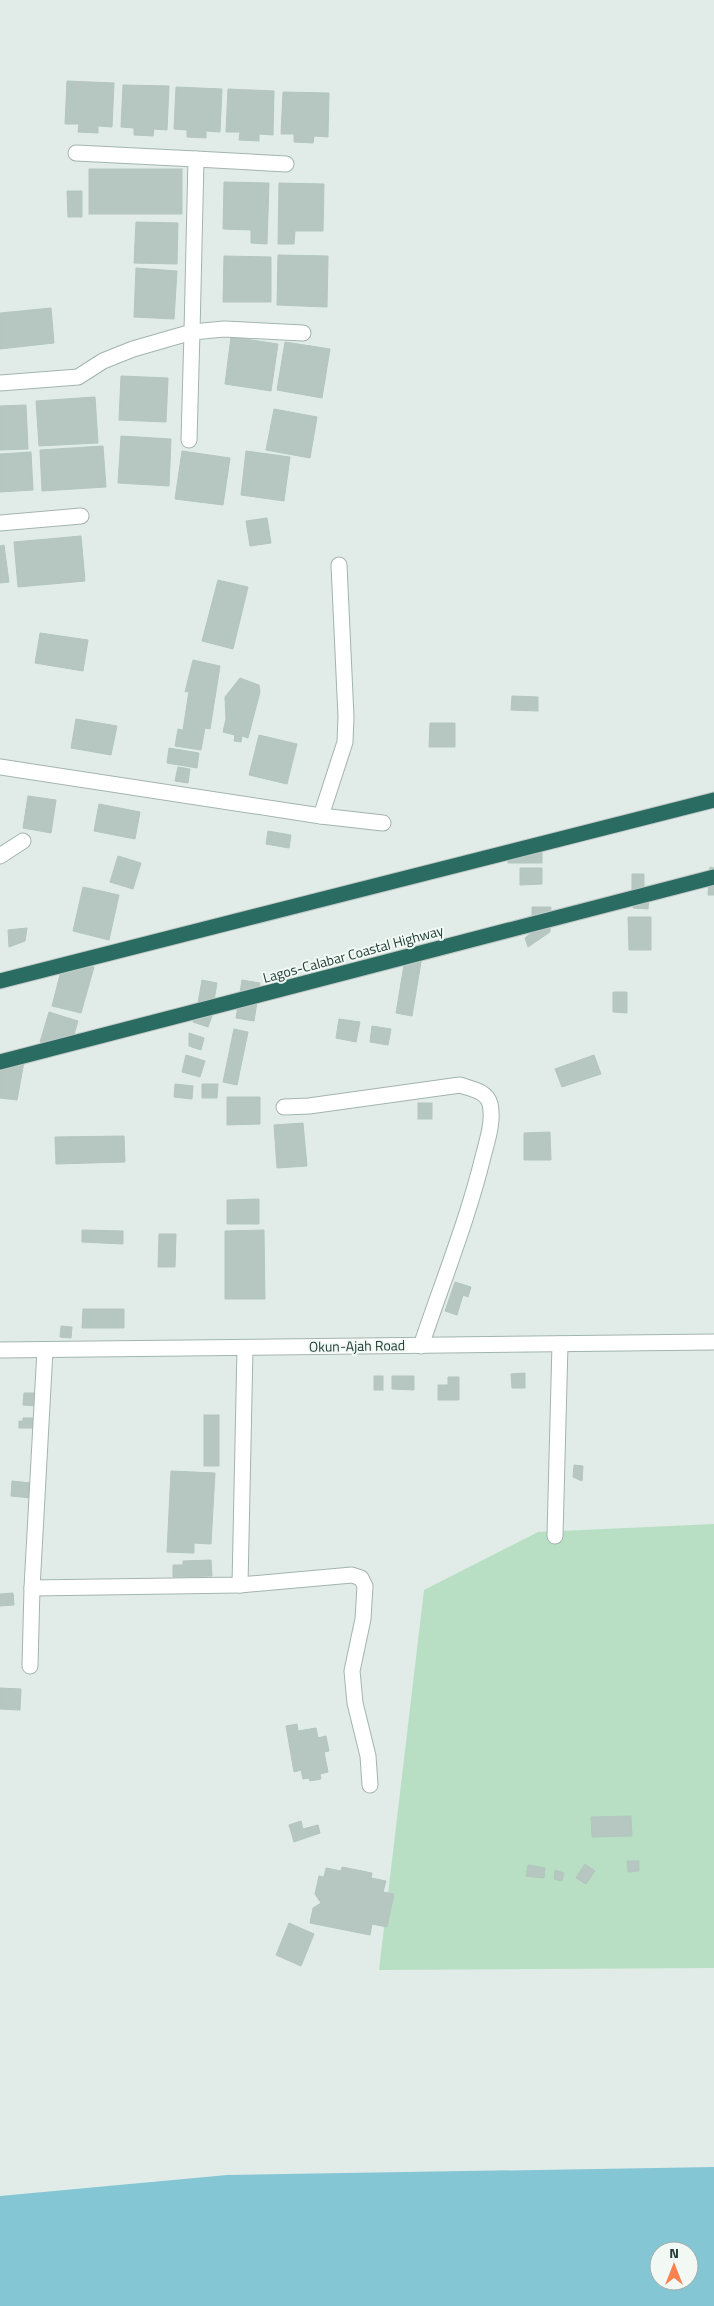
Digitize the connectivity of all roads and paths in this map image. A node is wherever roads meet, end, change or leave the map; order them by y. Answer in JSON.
{"nodes":[{"id":1,"x":76,"y":153,"type":"dead end"},
{"id":2,"x":196,"y":159,"type":"junction"},
{"id":3,"x":286,"y":164,"type":"dead end"},
{"id":4,"x":192,"y":332,"type":"junction"},
{"id":5,"x":303,"y":333,"type":"dead end"},
{"id":6,"x":0,"y":383,"type":"edge"},
{"id":7,"x":189,"y":440,"type":"dead end"},
{"id":8,"x":81,"y":516,"type":"dead end"},
{"id":9,"x":0,"y":523,"type":"edge"},
{"id":10,"x":339,"y":565,"type":"dead end"},
{"id":11,"x":0,"y":767,"type":"edge"},
{"id":12,"x":714,"y":800,"type":"edge"},
{"id":13,"x":321,"y":816,"type":"junction"},
{"id":14,"x":383,"y":823,"type":"dead end"},
{"id":15,"x":23,"y":841,"type":"dead end"},
{"id":16,"x":0,"y":856,"type":"edge"},
{"id":17,"x":714,"y":877,"type":"edge"},
{"id":18,"x":0,"y":981,"type":"edge"},
{"id":19,"x":0,"y":1062,"type":"edge"},
{"id":20,"x":284,"y":1107,"type":"dead end"},
{"id":21,"x":714,"y":1342,"type":"edge"},
{"id":22,"x":560,"y":1344,"type":"junction"},
{"id":23,"x":420,"y":1346,"type":"junction"},
{"id":24,"x":245,"y":1348,"type":"junction"},
{"id":25,"x":0,"y":1350,"type":"edge"},
{"id":26,"x":45,"y":1350,"type":"junction"},
{"id":27,"x":555,"y":1536,"type":"dead end"},
{"id":28,"x":240,"y":1585,"type":"junction"},
{"id":29,"x":32,"y":1588,"type":"junction"},
{"id":30,"x":30,"y":1666,"type":"dead end"},
{"id":31,"x":370,"y":1785,"type":"dead end"}],
"edges":[{"from":1,"to":2,"type":"street"},
{"from":2,"to":3,"type":"street"},
{"from":2,"to":4,"type":"street"},
{"from":4,"to":5,"type":"street"},
{"from":4,"to":6,"type":"street"},
{"from":4,"to":7,"type":"street"},
{"from":8,"to":9,"type":"street"},
{"from":10,"to":13,"type":"street"},
{"from":11,"to":13,"type":"street"},
{"from":12,"to":18,"type":"highway"},
{"from":13,"to":14,"type":"street"},
{"from":15,"to":16,"type":"street"},
{"from":17,"to":19,"type":"highway","name":"Lagos-Calabar Coastal Highway"},
{"from":20,"to":23,"type":"street"},
{"from":21,"to":22,"type":"street","name":"Okun-Ajah Road"},
{"from":22,"to":23,"type":"street","name":"Okun-Ajah Road"},
{"from":22,"to":27,"type":"street"},
{"from":23,"to":24,"type":"street","name":"Okun-Ajah Road"},
{"from":24,"to":26,"type":"street","name":"Okun-Ajah Road"},
{"from":24,"to":28,"type":"street"},
{"from":25,"to":26,"type":"street","name":"Okun-Ajah Road"},
{"from":26,"to":29,"type":"street"},
{"from":28,"to":29,"type":"street"},
{"from":28,"to":31,"type":"street"},
{"from":29,"to":30,"type":"street"}]}
